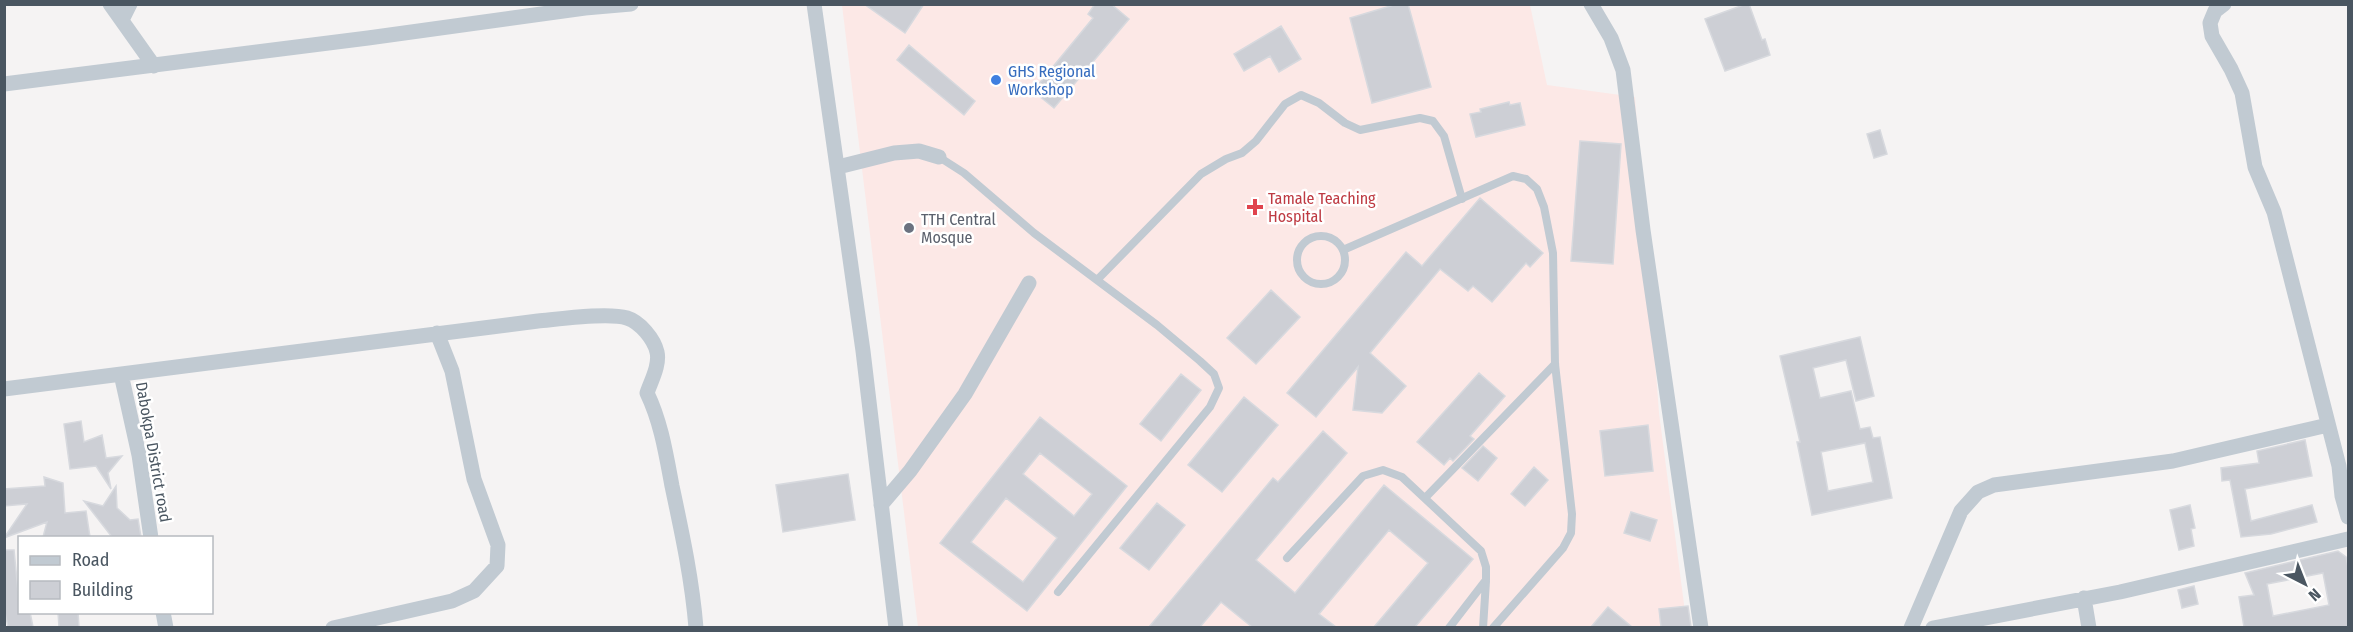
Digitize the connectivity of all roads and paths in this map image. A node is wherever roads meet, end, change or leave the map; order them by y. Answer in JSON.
{"nodes":[{"id":1,"x":110,"y":4,"type":"edge"},
{"id":2,"x":130,"y":4,"type":"edge"},
{"id":3,"x":631,"y":4,"type":"edge"},
{"id":4,"x":814,"y":4,"type":"edge"},
{"id":5,"x":1591,"y":4,"type":"edge"},
{"id":6,"x":2224,"y":4,"type":"edge"},
{"id":7,"x":584,"y":6,"type":"edge"},
{"id":8,"x":122,"y":20,"type":"junction"},
{"id":9,"x":154,"y":66,"type":"junction"},
{"id":10,"x":4,"y":84,"type":"edge"},
{"id":11,"x":939,"y":157,"type":"joint"},
{"id":12,"x":838,"y":167,"type":"junction"},
{"id":13,"x":1462,"y":199,"type":"junction"},
{"id":14,"x":1343,"y":250,"type":"junction"},
{"id":15,"x":1097,"y":280,"type":"junction"},
{"id":16,"x":1029,"y":283,"type":"dead end"},
{"id":17,"x":437,"y":333,"type":"junction"},
{"id":18,"x":1556,"y":364,"type":"junction"},
{"id":19,"x":121,"y":374,"type":"junction"},
{"id":20,"x":4,"y":388,"type":"edge"},
{"id":21,"x":2328,"y":425,"type":"junction"},
{"id":22,"x":1425,"y":498,"type":"junction"},
{"id":23,"x":881,"y":505,"type":"junction"},
{"id":24,"x":2349,"y":517,"type":"edge"},
{"id":25,"x":151,"y":536,"type":"edge"},
{"id":26,"x":2349,"y":538,"type":"edge"},
{"id":27,"x":1287,"y":558,"type":"dead end"},
{"id":28,"x":1486,"y":580,"type":"junction"},
{"id":29,"x":1058,"y":592,"type":"dead end"},
{"id":30,"x":2084,"y":598,"type":"junction"},
{"id":31,"x":333,"y":627,"type":"edge"},
{"id":32,"x":696,"y":627,"type":"edge"},
{"id":33,"x":896,"y":627,"type":"edge"},
{"id":34,"x":1449,"y":627,"type":"edge"},
{"id":35,"x":1483,"y":627,"type":"edge"},
{"id":36,"x":1492,"y":627,"type":"edge"},
{"id":37,"x":1701,"y":627,"type":"edge"},
{"id":38,"x":1911,"y":627,"type":"edge"},
{"id":39,"x":1933,"y":627,"type":"edge"},
{"id":40,"x":2089,"y":627,"type":"edge"}],
"edges":[{"from":1,"to":8,"type":"street"},
{"from":2,"to":8,"type":"street"},
{"from":3,"to":7,"type":"street"},
{"from":4,"to":12,"type":"street"},
{"from":5,"to":37,"type":"street"},
{"from":6,"to":21,"type":"street"},
{"from":7,"to":9,"type":"street"},
{"from":8,"to":9,"type":"street"},
{"from":9,"to":10,"type":"street"},
{"from":11,"to":12,"type":"street"},
{"from":11,"to":15,"type":"lane"},
{"from":12,"to":23,"type":"street"},
{"from":13,"to":14,"type":"lane"},
{"from":13,"to":15,"type":"lane"},
{"from":13,"to":18,"type":"lane"},
{"from":14,"to":14,"type":"lane"},
{"from":15,"to":29,"type":"lane"},
{"from":16,"to":23,"type":"street"},
{"from":17,"to":19,"type":"street"},
{"from":17,"to":31,"type":"street"},
{"from":17,"to":32,"type":"street"},
{"from":18,"to":22,"type":"lane"},
{"from":18,"to":36,"type":"lane"},
{"from":19,"to":20,"type":"street"},
{"from":19,"to":25,"type":"street","name":"Dabokpa District road"},
{"from":21,"to":24,"type":"street"},
{"from":21,"to":38,"type":"street"},
{"from":22,"to":27,"type":"lane"},
{"from":22,"to":28,"type":"lane"},
{"from":23,"to":33,"type":"street"},
{"from":26,"to":30,"type":"street"},
{"from":28,"to":34,"type":"lane"},
{"from":28,"to":35,"type":"lane"},
{"from":30,"to":39,"type":"street"},
{"from":30,"to":40,"type":"street"}]}
